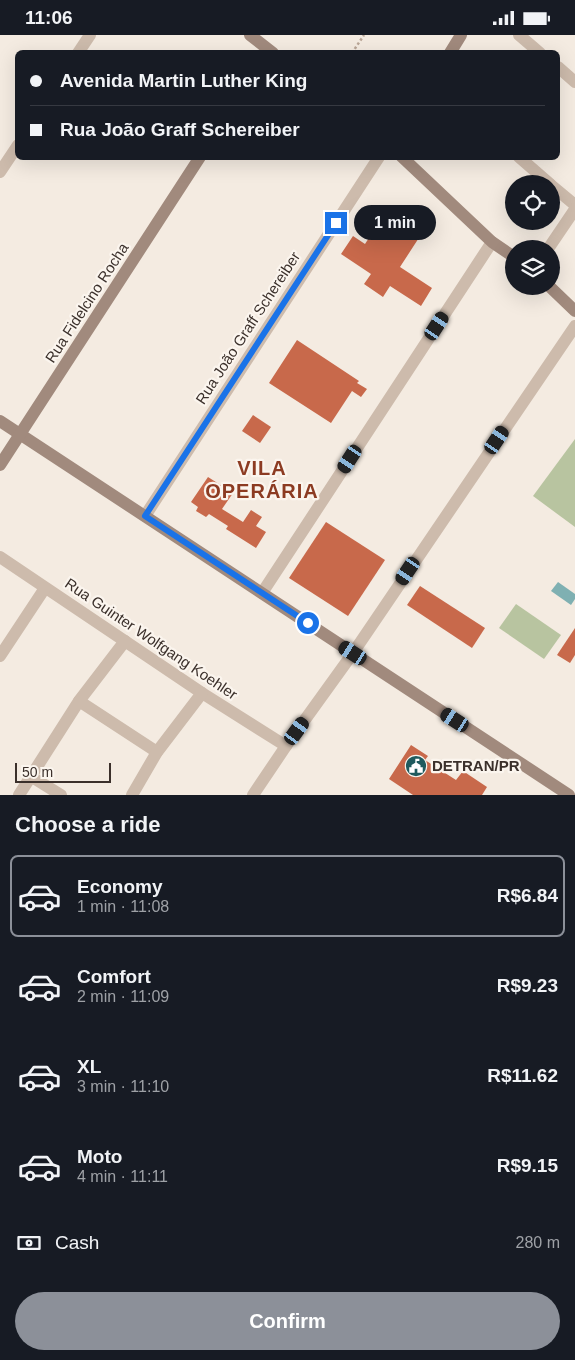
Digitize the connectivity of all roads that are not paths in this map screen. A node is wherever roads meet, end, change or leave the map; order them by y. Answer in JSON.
{"nodes":[{"id":1,"x":90,"y":35,"type":"edge"},
{"id":2,"x":250,"y":35,"type":"edge"},
{"id":3,"x":461,"y":35,"type":"edge"},
{"id":4,"x":519,"y":35,"type":"edge"},
{"id":5,"x":80,"y":50,"type":"edge"},
{"id":6,"x":268,"y":50,"type":"edge"},
{"id":7,"x":452,"y":50,"type":"edge"},
{"id":8,"x":536,"y":50,"type":"edge"},
{"id":9,"x":560,"y":69,"type":"edge"},
{"id":10,"x":575,"y":82,"type":"edge"},
{"id":11,"x":15,"y":150,"type":"edge"},
{"id":12,"x":198,"y":160,"type":"edge"},
{"id":13,"x":377,"y":160,"type":"edge"},
{"id":14,"x":405,"y":160,"type":"edge"},
{"id":15,"x":523,"y":160,"type":"edge"},
{"id":16,"x":0,"y":172,"type":"edge"},
{"id":17,"x":540,"y":175,"type":"edge"},
{"id":18,"x":560,"y":192,"type":"edge"},
{"id":19,"x":575,"y":205,"type":"edge"},
{"id":20,"x":575,"y":209,"type":"edge"},
{"id":21,"x":554,"y":240,"type":"edge"},
{"id":22,"x":492,"y":242,"type":"junction"},
{"id":23,"x":505,"y":251,"type":"edge"},
{"id":24,"x":558,"y":295,"type":"edge"},
{"id":25,"x":575,"y":311,"type":"edge"},
{"id":26,"x":575,"y":326,"type":"edge"},
{"id":27,"x":0,"y":421,"type":"edge"},
{"id":28,"x":21,"y":435,"type":"junction"},
{"id":29,"x":0,"y":465,"type":"edge"},
{"id":30,"x":145,"y":516,"type":"junction"},
{"id":31,"x":0,"y":557,"type":"edge"},
{"id":32,"x":45,"y":587,"type":"junction"},
{"id":33,"x":262,"y":593,"type":"junction"},
{"id":34,"x":125,"y":641,"type":"junction"},
{"id":35,"x":353,"y":653,"type":"junction"},
{"id":36,"x":0,"y":656,"type":"edge"},
{"id":37,"x":202,"y":693,"type":"junction"},
{"id":38,"x":79,"y":701,"type":"junction"},
{"id":39,"x":286,"y":746,"type":"junction"},
{"id":40,"x":157,"y":752,"type":"junction"},
{"id":41,"x":32,"y":777,"type":"junction"},
{"id":42,"x":19,"y":795,"type":"edge"},
{"id":43,"x":61,"y":795,"type":"edge"},
{"id":44,"x":132,"y":795,"type":"edge"},
{"id":45,"x":253,"y":795,"type":"edge"},
{"id":46,"x":569,"y":795,"type":"edge"}],
"edges":[{"from":1,"to":5,"type":"street"},
{"from":2,"to":6,"type":"main road"},
{"from":3,"to":7,"type":"main road"},
{"from":4,"to":8,"type":"street"},
{"from":9,"to":10,"type":"street"},
{"from":11,"to":16,"type":"street"},
{"from":12,"to":28,"type":"main road","name":"Rua Fidelcino Rocha"},
{"from":13,"to":30,"type":"street","name":"Rua João Graff Schereiber"},
{"from":14,"to":22,"type":"main road"},
{"from":15,"to":17,"type":"street"},
{"from":18,"to":19,"type":"street"},
{"from":20,"to":21,"type":"street"},
{"from":22,"to":23,"type":"main road"},
{"from":22,"to":33,"type":"street"},
{"from":24,"to":25,"type":"main road"},
{"from":26,"to":35,"type":"street"},
{"from":27,"to":28,"type":"main road"},
{"from":28,"to":29,"type":"main road","name":"Rua Fidelcino Rocha"},
{"from":28,"to":30,"type":"main road"},
{"from":30,"to":33,"type":"main road"},
{"from":31,"to":32,"type":"street","name":"Rua Guinter Wolfgang Koehler"},
{"from":32,"to":34,"type":"street","name":"Rua Guinter Wolfgang Koehler"},
{"from":32,"to":36,"type":"street"},
{"from":33,"to":35,"type":"main road"},
{"from":34,"to":37,"type":"street","name":"Rua Guinter Wolfgang Koehler"},
{"from":34,"to":38,"type":"street"},
{"from":35,"to":39,"type":"street"},
{"from":35,"to":46,"type":"main road"},
{"from":37,"to":39,"type":"street","name":"Rua Guinter Wolfgang Koehler"},
{"from":37,"to":40,"type":"street"},
{"from":38,"to":40,"type":"street"},
{"from":38,"to":41,"type":"street"},
{"from":39,"to":45,"type":"street"},
{"from":40,"to":44,"type":"street"},
{"from":41,"to":42,"type":"street"},
{"from":41,"to":43,"type":"street"}]}
